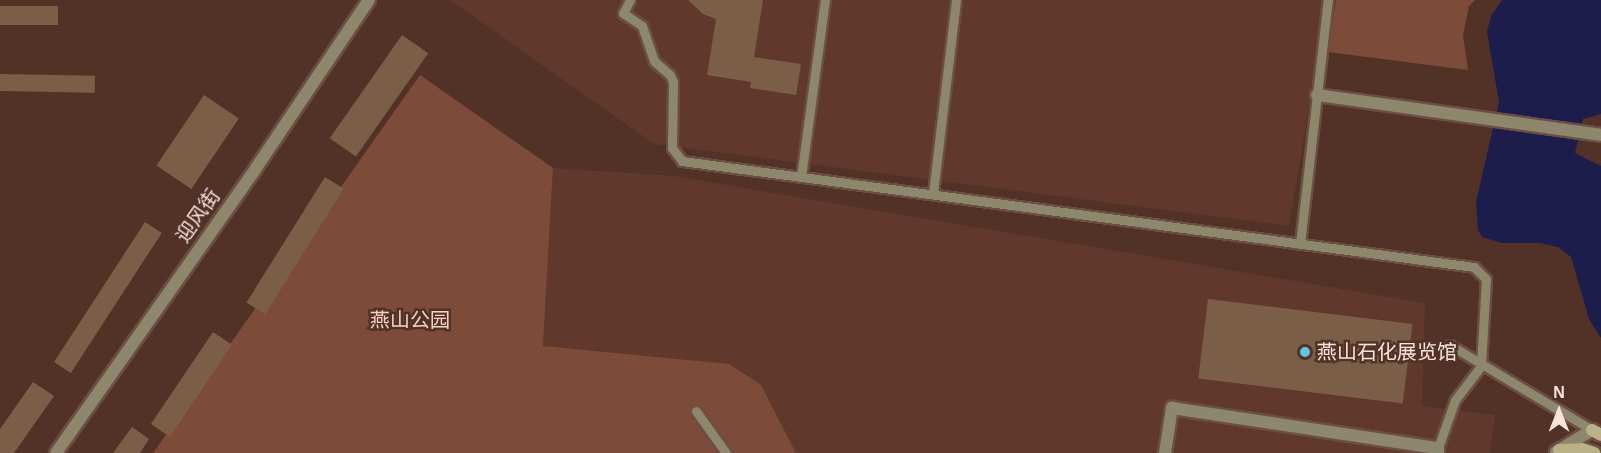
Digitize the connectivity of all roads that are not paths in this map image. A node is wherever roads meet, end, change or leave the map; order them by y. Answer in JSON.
{"nodes":[{"id":1,"x":369,"y":0,"type":"edge"},
{"id":2,"x":630,"y":0,"type":"edge"},
{"id":3,"x":825,"y":0,"type":"edge"},
{"id":4,"x":956,"y":0,"type":"edge"},
{"id":5,"x":1328,"y":0,"type":"edge"},
{"id":6,"x":1317,"y":95,"type":"junction"},
{"id":7,"x":1595,"y":134,"type":"edge"},
{"id":8,"x":801,"y":177,"type":"junction"},
{"id":9,"x":933,"y":193,"type":"junction"},
{"id":10,"x":1300,"y":244,"type":"junction"},
{"id":11,"x":1450,"y":345,"type":"dead end"},
{"id":12,"x":1481,"y":366,"type":"junction"},
{"id":13,"x":696,"y":411,"type":"dead end"},
{"id":14,"x":1599,"y":428,"type":"edge"},
{"id":15,"x":1438,"y":451,"type":"edge"},
{"id":16,"x":1557,"y":451,"type":"edge"},
{"id":17,"x":56,"y":453,"type":"edge"},
{"id":18,"x":726,"y":453,"type":"edge"},
{"id":19,"x":1166,"y":453,"type":"edge"},
{"id":20,"x":1594,"y":453,"type":"edge"}],
"edges":[{"from":1,"to":17,"type":"street","name":"迎风街"},
{"from":2,"to":8,"type":"lane"},
{"from":3,"to":8,"type":"lane"},
{"from":4,"to":9,"type":"lane"},
{"from":5,"to":6,"type":"lane"},
{"from":6,"to":7,"type":"street"},
{"from":6,"to":10,"type":"lane"},
{"from":8,"to":9,"type":"lane"},
{"from":9,"to":10,"type":"lane"},
{"from":10,"to":12,"type":"lane"},
{"from":11,"to":12,"type":"lane"},
{"from":12,"to":14,"type":"lane"},
{"from":12,"to":15,"type":"lane"},
{"from":13,"to":18,"type":"lane"},
{"from":14,"to":16,"type":"street"},
{"from":15,"to":19,"type":"street"},
{"from":16,"to":20,"type":"main road"}]}
